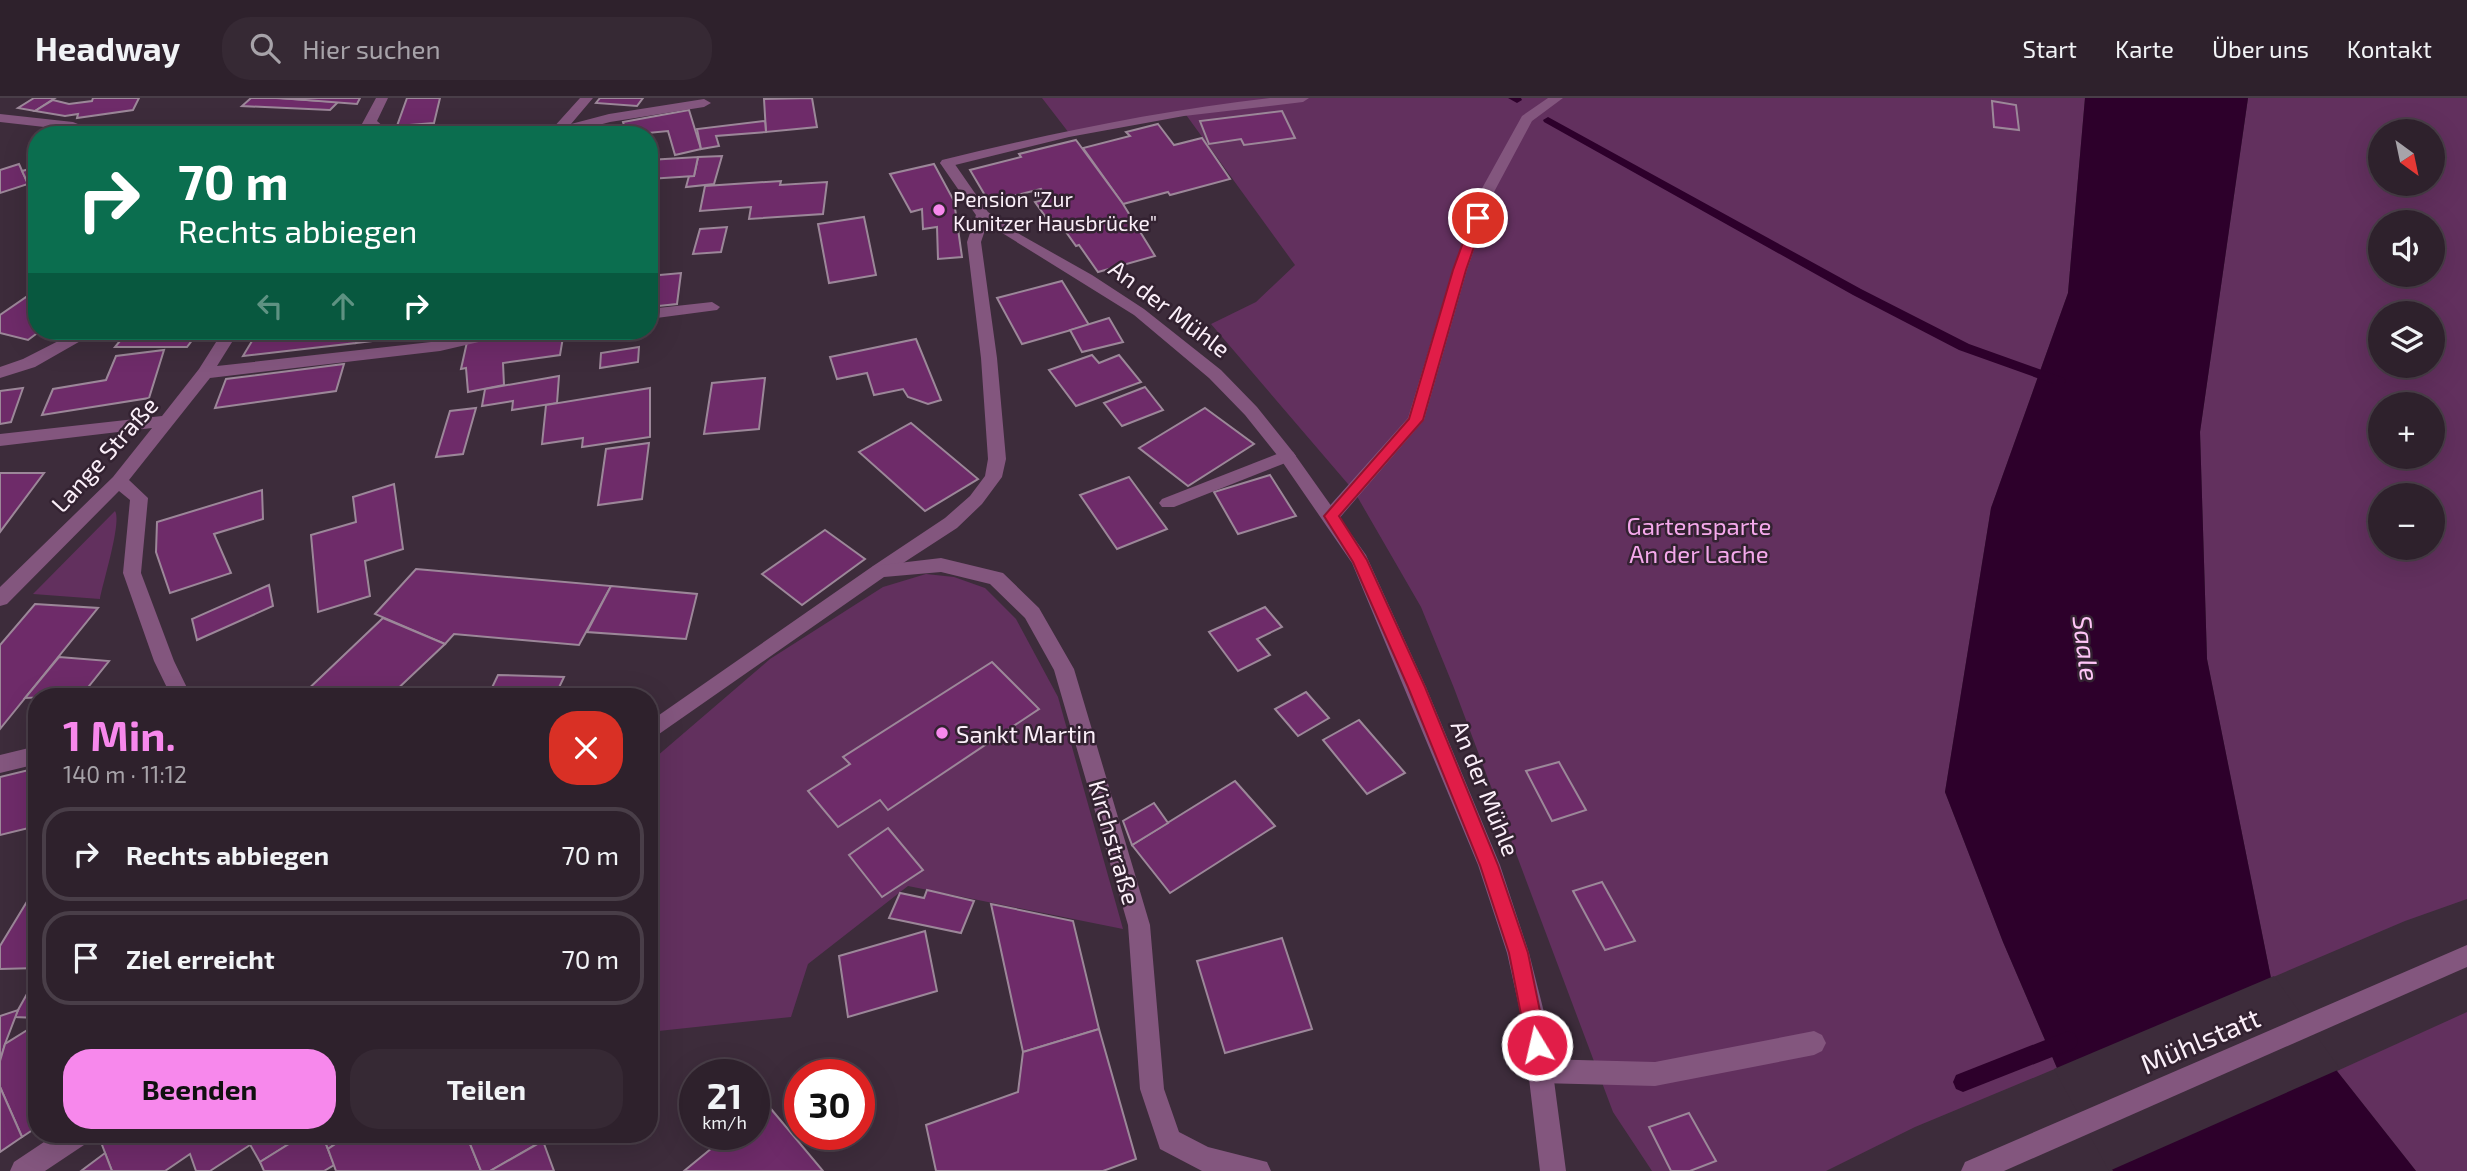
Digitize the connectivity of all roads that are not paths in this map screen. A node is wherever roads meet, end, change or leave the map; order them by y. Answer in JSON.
{"nodes":[{"id":1,"x":382,"y":98,"type":"edge"},
{"id":2,"x":587,"y":98,"type":"edge"},
{"id":3,"x":1303,"y":98,"type":"edge"},
{"id":4,"x":1557,"y":98,"type":"edge"},
{"id":5,"x":704,"y":103,"type":"dead end"},
{"id":6,"x":1,"y":119,"type":"edge"},
{"id":7,"x":64,"y":126,"type":"edge"},
{"id":8,"x":368,"y":126,"type":"edge"},
{"id":9,"x":562,"y":126,"type":"edge"},
{"id":10,"x":576,"y":126,"type":"edge"},
{"id":11,"x":982,"y":215,"type":"junction"},
{"id":12,"x":712,"y":307,"type":"dead end"},
{"id":13,"x":658,"y":313,"type":"edge"},
{"id":14,"x":73,"y":340,"type":"edge"},
{"id":15,"x":226,"y":340,"type":"edge"},
{"id":16,"x":465,"y":340,"type":"edge"},
{"id":17,"x":0,"y":373,"type":"edge"},
{"id":18,"x":205,"y":373,"type":"junction"},
{"id":19,"x":167,"y":421,"type":"junction"},
{"id":20,"x":0,"y":440,"type":"edge"},
{"id":21,"x":1287,"y":456,"type":"junction"},
{"id":22,"x":119,"y":481,"type":"junction"},
{"id":23,"x":1168,"y":503,"type":"dead end"},
{"id":24,"x":1331,"y":516,"type":"junction"},
{"id":25,"x":880,"y":571,"type":"junction"},
{"id":26,"x":0,"y":599,"type":"edge"},
{"id":27,"x":177,"y":688,"type":"edge"},
{"id":28,"x":658,"y":727,"type":"edge"},
{"id":29,"x":28,"y":757,"type":"edge"},
{"id":30,"x":0,"y":764,"type":"edge"},
{"id":31,"x":2458,"y":960,"type":"edge"},
{"id":32,"x":1814,"y":1043,"type":"dead end"},
{"id":33,"x":1540,"y":1071,"type":"junction"},
{"id":34,"x":65,"y":1143,"type":"edge"},
{"id":35,"x":23,"y":1171,"type":"edge"},
{"id":36,"x":1258,"y":1171,"type":"edge"},
{"id":37,"x":1553,"y":1171,"type":"edge"},
{"id":38,"x":1973,"y":1171,"type":"edge"}],
"edges":[{"from":1,"to":8,"type":"street"},
{"from":2,"to":9,"type":"street"},
{"from":3,"to":11,"type":"street","name":"An der Mühle"},
{"from":4,"to":24,"type":"street"},
{"from":5,"to":10,"type":"street"},
{"from":6,"to":7,"type":"street"},
{"from":11,"to":21,"type":"street","name":"An der Mühle"},
{"from":11,"to":25,"type":"street"},
{"from":12,"to":13,"type":"street"},
{"from":14,"to":17,"type":"street"},
{"from":15,"to":18,"type":"street","name":"Lange Straße"},
{"from":16,"to":18,"type":"street"},
{"from":18,"to":19,"type":"street","name":"Lange Straße"},
{"from":19,"to":20,"type":"street"},
{"from":19,"to":22,"type":"street","name":"Lange Straße"},
{"from":21,"to":23,"type":"street"},
{"from":21,"to":24,"type":"street","name":"An der Mühle"},
{"from":22,"to":26,"type":"street","name":"Lange Straße"},
{"from":22,"to":27,"type":"street"},
{"from":24,"to":33,"type":"street","name":"An der Mühle"},
{"from":25,"to":28,"type":"street","name":"Kirchstraße"},
{"from":25,"to":36,"type":"street","name":"Kirchstraße"},
{"from":29,"to":30,"type":"street"},
{"from":31,"to":38,"type":"street","name":"Mühlstatt"},
{"from":32,"to":33,"type":"street"},
{"from":33,"to":37,"type":"street","name":"An der Mühle"},
{"from":34,"to":35,"type":"street"}]}
